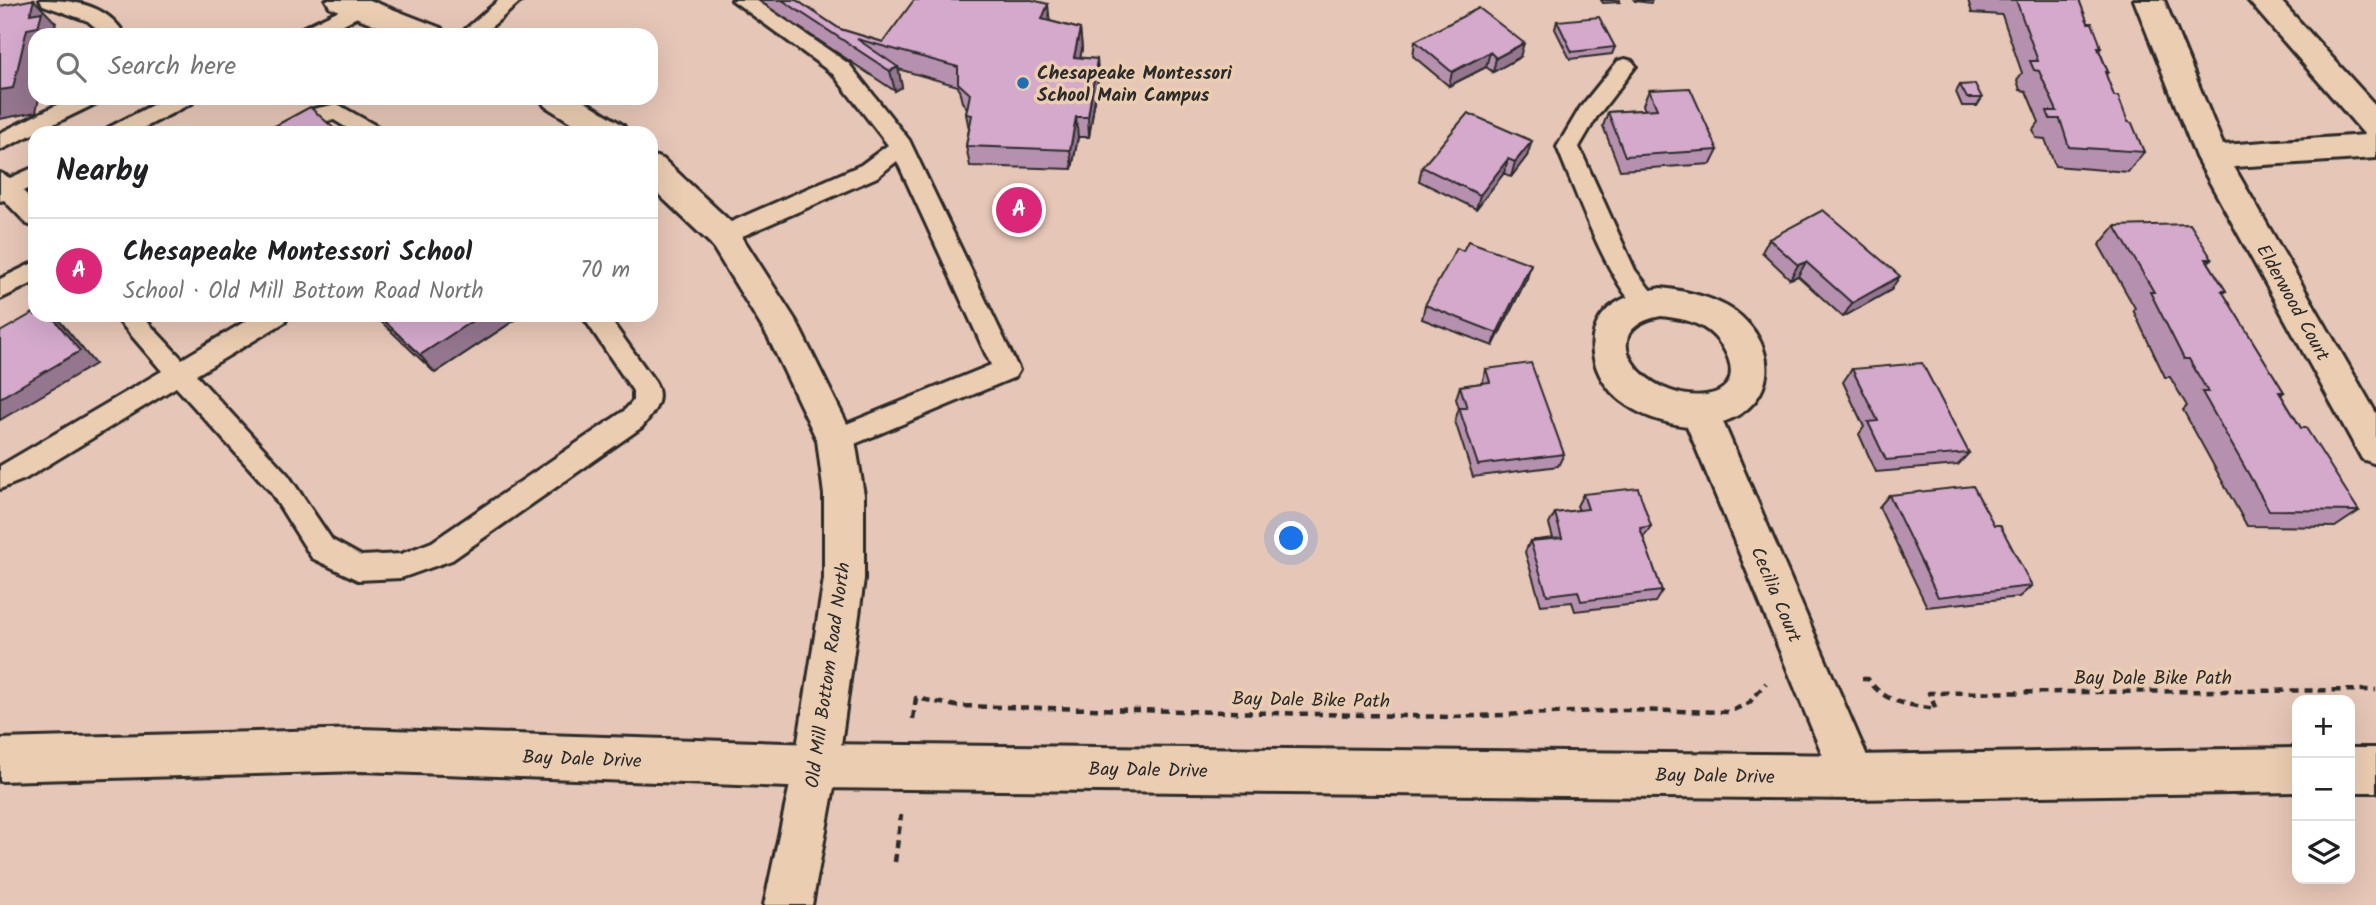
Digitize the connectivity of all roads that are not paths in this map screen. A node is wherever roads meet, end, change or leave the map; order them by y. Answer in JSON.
{"nodes":[{"id":1,"x":50,"y":0,"type":"edge"},
{"id":2,"x":512,"y":0,"type":"edge"},
{"id":3,"x":742,"y":0,"type":"edge"},
{"id":4,"x":2149,"y":0,"type":"edge"},
{"id":5,"x":2263,"y":0,"type":"edge"},
{"id":6,"x":351,"y":3,"type":"edge"},
{"id":7,"x":111,"y":28,"type":"edge"},
{"id":8,"x":316,"y":28,"type":"edge"},
{"id":9,"x":413,"y":28,"type":"edge"},
{"id":10,"x":478,"y":28,"type":"edge"},
{"id":11,"x":1625,"y":66,"type":"dead end"},
{"id":12,"x":75,"y":105,"type":"edge"},
{"id":13,"x":170,"y":105,"type":"edge"},
{"id":14,"x":567,"y":105,"type":"edge"},
{"id":15,"x":32,"y":126,"type":"edge"},
{"id":16,"x":130,"y":126,"type":"edge"},
{"id":17,"x":298,"y":126,"type":"edge"},
{"id":18,"x":360,"y":126,"type":"edge"},
{"id":19,"x":601,"y":126,"type":"edge"},
{"id":20,"x":2376,"y":127,"type":"edge"},
{"id":21,"x":28,"y":128,"type":"edge"},
{"id":22,"x":0,"y":142,"type":"edge"},
{"id":23,"x":901,"y":146,"type":"junction"},
{"id":24,"x":2376,"y":146,"type":"edge"},
{"id":25,"x":2212,"y":157,"type":"junction"},
{"id":26,"x":658,"y":174,"type":"edge"},
{"id":27,"x":28,"y":178,"type":"edge"},
{"id":28,"x":2,"y":188,"type":"edge"},
{"id":29,"x":28,"y":212,"type":"edge"},
{"id":30,"x":723,"y":235,"type":"junction"},
{"id":31,"x":28,"y":275,"type":"edge"},
{"id":32,"x":0,"y":290,"type":"edge"},
{"id":33,"x":1649,"y":304,"type":"junction"},
{"id":34,"x":132,"y":322,"type":"edge"},
{"id":35,"x":264,"y":322,"type":"edge"},
{"id":36,"x":599,"y":322,"type":"edge"},
{"id":37,"x":179,"y":373,"type":"junction"},
{"id":38,"x":1700,"y":412,"type":"junction"},
{"id":39,"x":836,"y":440,"type":"junction"},
{"id":40,"x":2376,"y":448,"type":"edge"},
{"id":41,"x":0,"y":478,"type":"edge"},
{"id":42,"x":0,"y":760,"type":"edge"},
{"id":43,"x":816,"y":766,"type":"junction"},
{"id":44,"x":2292,"y":770,"type":"edge"},
{"id":45,"x":2355,"y":770,"type":"edge"},
{"id":46,"x":2376,"y":770,"type":"edge"},
{"id":47,"x":1854,"y":777,"type":"junction"},
{"id":48,"x":788,"y":905,"type":"edge"}],
"edges":[{"from":1,"to":7,"type":"lane"},
{"from":2,"to":10,"type":"lane"},
{"from":3,"to":23,"type":"lane"},
{"from":4,"to":25,"type":"street","name":"Elderwood Court"},
{"from":5,"to":20,"type":"street"},
{"from":6,"to":8,"type":"lane"},
{"from":6,"to":9,"type":"street"},
{"from":11,"to":33,"type":"lane"},
{"from":12,"to":15,"type":"lane"},
{"from":13,"to":16,"type":"lane"},
{"from":14,"to":19,"type":"street"},
{"from":17,"to":18,"type":"lane"},
{"from":21,"to":22,"type":"lane"},
{"from":23,"to":30,"type":"lane"},
{"from":23,"to":39,"type":"lane"},
{"from":24,"to":25,"type":"street"},
{"from":25,"to":40,"type":"street","name":"Elderwood Court"},
{"from":26,"to":30,"type":"street","name":"Old Mill Bottom Road North"},
{"from":27,"to":28,"type":"lane"},
{"from":28,"to":29,"type":"lane"},
{"from":30,"to":39,"type":"street","name":"Old Mill Bottom Road North"},
{"from":31,"to":32,"type":"lane"},
{"from":33,"to":38,"type":"street"},
{"from":33,"to":38,"type":"street"},
{"from":34,"to":37,"type":"lane"},
{"from":35,"to":37,"type":"lane"},
{"from":36,"to":37,"type":"lane"},
{"from":37,"to":41,"type":"lane"},
{"from":38,"to":47,"type":"street","name":"Cecilia Court"},
{"from":39,"to":43,"type":"street","name":"Old Mill Bottom Road North"},
{"from":42,"to":43,"type":"street","name":"Bay Dale Drive"},
{"from":43,"to":47,"type":"street","name":"Bay Dale Drive"},
{"from":43,"to":48,"type":"street","name":"Old Mill Bottom Road North"},
{"from":44,"to":47,"type":"street","name":"Bay Dale Drive"},
{"from":45,"to":46,"type":"street"}]}
